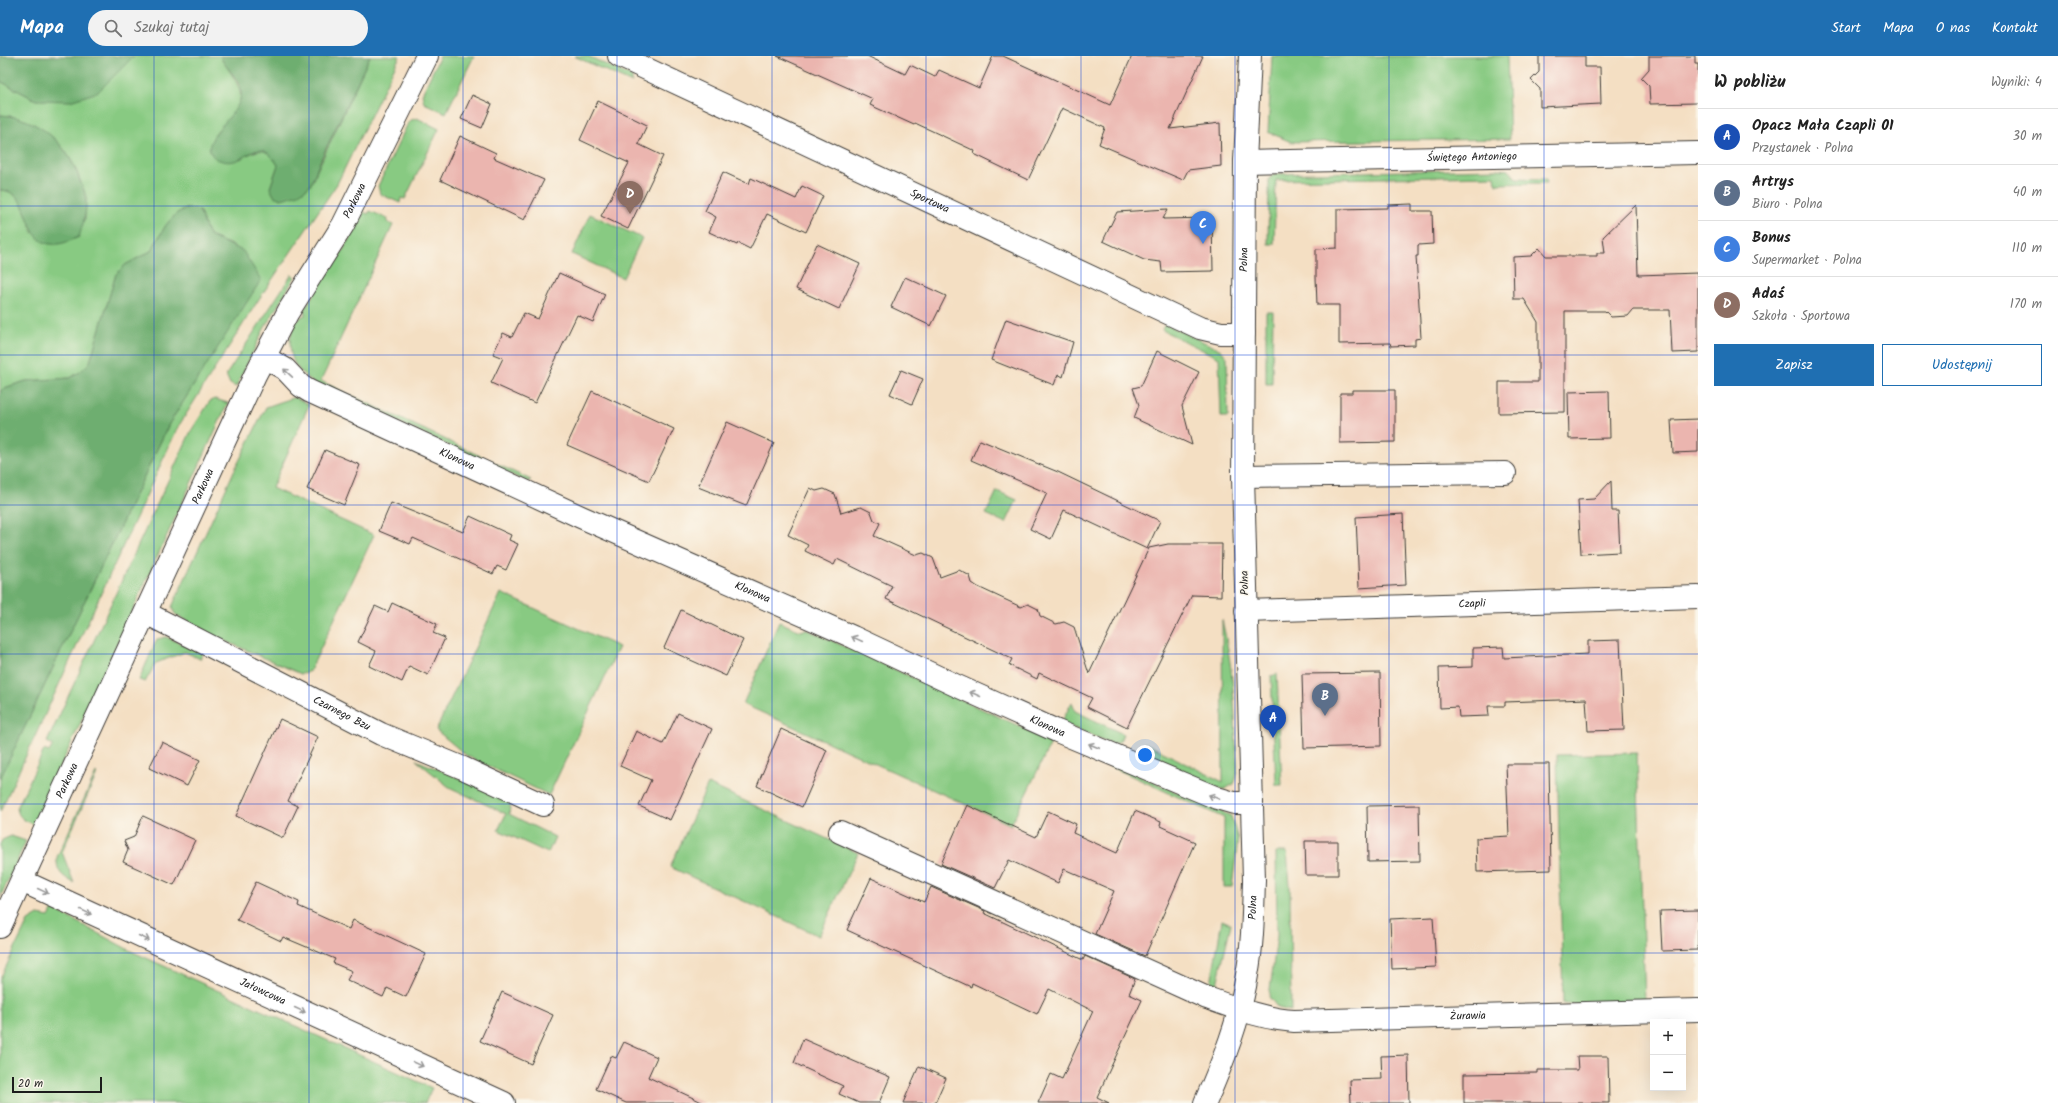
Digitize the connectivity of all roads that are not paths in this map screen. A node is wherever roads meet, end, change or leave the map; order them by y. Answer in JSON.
{"nodes":[{"id":1,"x":427,"y":56,"type":"edge"},
{"id":2,"x":619,"y":56,"type":"edge"},
{"id":3,"x":1250,"y":56,"type":"edge"},
{"id":4,"x":1698,"y":153,"type":"edge"},
{"id":5,"x":1245,"y":162,"type":"junction"},
{"id":6,"x":1244,"y":333,"type":"junction"},
{"id":7,"x":264,"y":357,"type":"junction"},
{"id":8,"x":1505,"y":473,"type":"dead end"},
{"id":9,"x":1243,"y":476,"type":"junction"},
{"id":10,"x":1698,"y":597,"type":"edge"},
{"id":11,"x":1246,"y":611,"type":"junction"},
{"id":12,"x":146,"y":613,"type":"junction"},
{"id":13,"x":1252,"y":803,"type":"junction"},
{"id":14,"x":543,"y":805,"type":"dead end"},
{"id":15,"x":840,"y":832,"type":"dead end"},
{"id":16,"x":22,"y":881,"type":"junction"},
{"id":17,"x":0,"y":927,"type":"edge"},
{"id":18,"x":1240,"y":1010,"type":"junction"},
{"id":19,"x":1698,"y":1010,"type":"edge"},
{"id":20,"x":504,"y":1103,"type":"edge"},
{"id":21,"x":1206,"y":1103,"type":"edge"}],
"edges":[{"from":1,"to":7,"type":"street","name":"Parkowa"},
{"from":2,"to":6,"type":"street","name":"Sportowa"},
{"from":3,"to":5,"type":"street","name":"Polna"},
{"from":4,"to":5,"type":"street","name":"Świętego Antoniego"},
{"from":5,"to":6,"type":"street","name":"Polna"},
{"from":6,"to":9,"type":"street","name":"Polna"},
{"from":7,"to":12,"type":"street","name":"Parkowa"},
{"from":13,"to":7,"type":"street","name":"Klonowa","one_way":true},
{"from":8,"to":9,"type":"street"},
{"from":9,"to":11,"type":"street","name":"Polna"},
{"from":10,"to":11,"type":"street","name":"Czapli"},
{"from":11,"to":13,"type":"street","name":"Polna"},
{"from":12,"to":14,"type":"street","name":"Czarnego Bzu"},
{"from":12,"to":16,"type":"street","name":"Parkowa"},
{"from":13,"to":18,"type":"street","name":"Polna"},
{"from":15,"to":18,"type":"street","name":"Żurawia"},
{"from":16,"to":17,"type":"street","name":"Parkowa"},
{"from":16,"to":20,"type":"street","name":"Jałowcowa","one_way":true},
{"from":18,"to":19,"type":"street","name":"Żurawia"},
{"from":18,"to":21,"type":"street","name":"Polna"}]}
